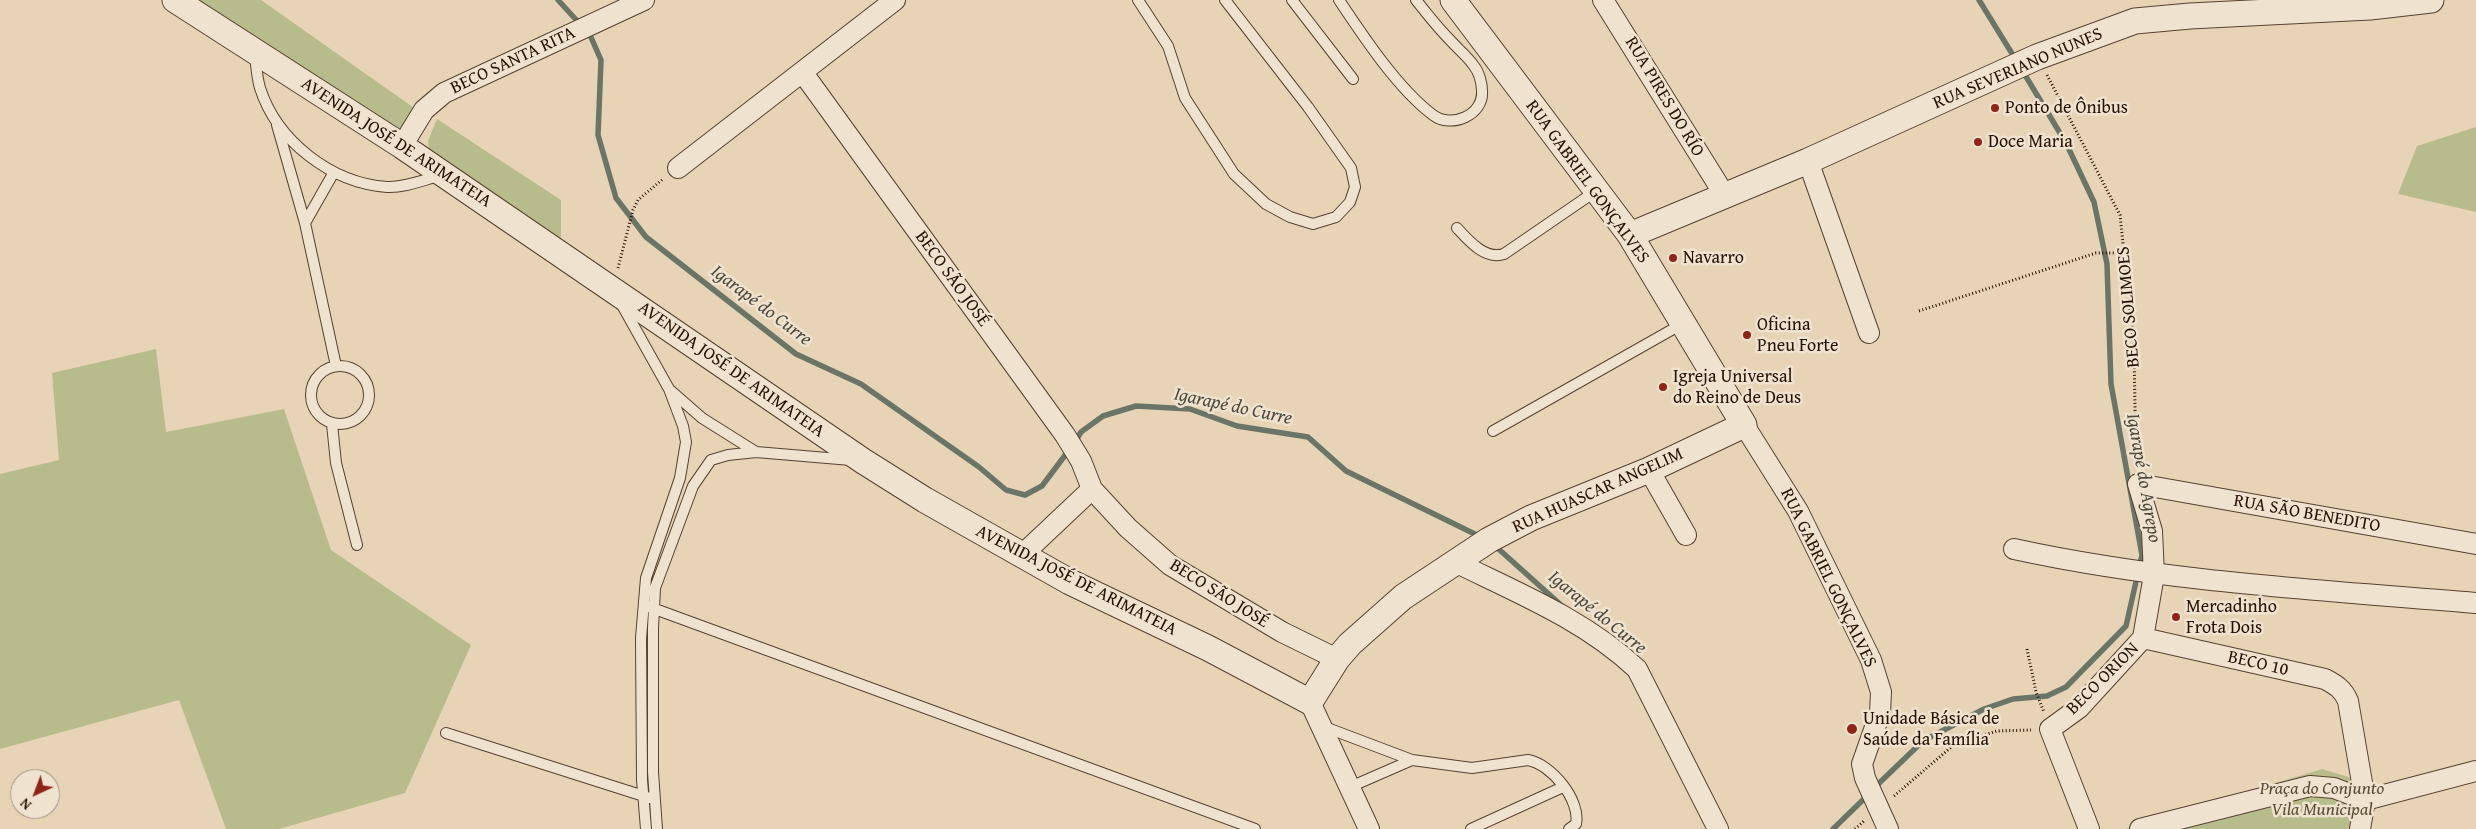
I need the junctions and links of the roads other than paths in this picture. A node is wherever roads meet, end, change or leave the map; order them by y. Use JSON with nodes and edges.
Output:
{"nodes":[{"id":1,"x":175,"y":0,"type":"edge"},
{"id":2,"x":644,"y":0,"type":"edge"},
{"id":3,"x":895,"y":0,"type":"edge"},
{"id":4,"x":1131,"y":0,"type":"edge"},
{"id":5,"x":1138,"y":0,"type":"edge"},
{"id":6,"x":1225,"y":0,"type":"edge"},
{"id":7,"x":1292,"y":0,"type":"edge"},
{"id":8,"x":1339,"y":0,"type":"edge"},
{"id":9,"x":1416,"y":0,"type":"edge"},
{"id":10,"x":1453,"y":0,"type":"edge"},
{"id":11,"x":1603,"y":0,"type":"edge"},
{"id":12,"x":2431,"y":0,"type":"edge"},
{"id":13,"x":254,"y":51,"type":"junction"},
{"id":14,"x":803,"y":73,"type":"junction"},
{"id":15,"x":1353,"y":79,"type":"dead end"},
{"id":16,"x":277,"y":123,"type":"junction"},
{"id":17,"x":402,"y":146,"type":"junction"},
{"id":18,"x":1808,"y":161,"type":"junction"},
{"id":19,"x":678,"y":168,"type":"road end"},
{"id":20,"x":334,"y":172,"type":"junction"},
{"id":21,"x":445,"y":174,"type":"junction"},
{"id":22,"x":1596,"y":191,"type":"junction"},
{"id":23,"x":1724,"y":194,"type":"junction"},
{"id":24,"x":305,"y":223,"type":"junction"},
{"id":25,"x":1457,"y":228,"type":"dead end"},
{"id":26,"x":1630,"y":235,"type":"junction"},
{"id":27,"x":613,"y":288,"type":"junction"},
{"id":28,"x":1682,"y":324,"type":"junction"},
{"id":29,"x":1869,"y":334,"type":"dead end"},
{"id":30,"x":336,"y":366,"type":"junction"},
{"id":31,"x":669,"y":389,"type":"junction"},
{"id":32,"x":332,"y":424,"type":"junction"},
{"id":33,"x":1744,"y":425,"type":"junction"},
{"id":34,"x":1493,"y":431,"type":"dead end"},
{"id":35,"x":756,"y":452,"type":"junction"},
{"id":36,"x":863,"y":461,"type":"junction"},
{"id":37,"x":1649,"y":470,"type":"junction"},
{"id":38,"x":1092,"y":490,"type":"junction"},
{"id":39,"x":1686,"y":535,"type":"dead end"},
{"id":40,"x":2476,"y":544,"type":"edge"},
{"id":41,"x":357,"y":546,"type":"dead end"},
{"id":42,"x":2014,"y":549,"type":"dead end"},
{"id":43,"x":1022,"y":555,"type":"junction"},
{"id":44,"x":1455,"y":562,"type":"junction"},
{"id":45,"x":2154,"y":575,"type":"junction"},
{"id":46,"x":2476,"y":603,"type":"edge"},
{"id":47,"x":649,"y":606,"type":"junction"},
{"id":48,"x":2143,"y":638,"type":"junction"},
{"id":49,"x":1337,"y":659,"type":"junction"},
{"id":50,"x":1310,"y":702,"type":"junction"},
{"id":51,"x":1321,"y":726,"type":"junction"},
{"id":52,"x":446,"y":733,"type":"dead end"},
{"id":53,"x":1412,"y":760,"type":"junction"},
{"id":54,"x":2476,"y":772,"type":"edge"},
{"id":55,"x":1350,"y":787,"type":"junction"},
{"id":56,"x":1563,"y":787,"type":"junction"},
{"id":57,"x":650,"y":798,"type":"junction"},
{"id":58,"x":2365,"y":800,"type":"junction"},
{"id":59,"x":646,"y":829,"type":"edge"},
{"id":60,"x":657,"y":829,"type":"edge"},
{"id":61,"x":1255,"y":829,"type":"edge"},
{"id":62,"x":1369,"y":829,"type":"edge"},
{"id":63,"x":1471,"y":829,"type":"edge"},
{"id":64,"x":1569,"y":829,"type":"edge"},
{"id":65,"x":1718,"y":829,"type":"edge"},
{"id":66,"x":1888,"y":829,"type":"edge"},
{"id":67,"x":2089,"y":829,"type":"edge"},
{"id":68,"x":2140,"y":829,"type":"edge"},
{"id":69,"x":2360,"y":829,"type":"edge"}],
"edges":[{"from":1,"to":13,"type":"street","name":"AVENIDA JOSÉ DE ARIMATEIA"},
{"from":2,"to":17,"type":"street","name":"BECO SANTA RITA"},
{"from":3,"to":14,"type":"street"},
{"from":4,"to":5,"type":"lane"},
{"from":5,"to":6,"type":"lane"},
{"from":7,"to":15,"type":"lane"},
{"from":8,"to":9,"type":"lane"},
{"from":10,"to":22,"type":"street","name":"RUA GABRIEL GONÇALVES"},
{"from":11,"to":23,"type":"street","name":"RUA PIRES DO RÍO"},
{"from":12,"to":18,"type":"street","name":"RUA SEVERIANO NUNES"},
{"from":13,"to":16,"type":"lane"},
{"from":13,"to":17,"type":"street","name":"AVENIDA JOSÉ DE ARIMATEIA"},
{"from":14,"to":19,"type":"street"},
{"from":14,"to":38,"type":"street","name":"BECO SÃO JOSÉ"},
{"from":16,"to":20,"type":"lane"},
{"from":16,"to":24,"type":"lane"},
{"from":17,"to":21,"type":"street","name":"AVENIDA JOSÉ DE ARIMATEIA"},
{"from":18,"to":23,"type":"street","name":"RUA SEVERIANO NUNES"},
{"from":18,"to":29,"type":"street"},
{"from":20,"to":21,"type":"lane"},
{"from":20,"to":24,"type":"lane"},
{"from":21,"to":27,"type":"street","name":"AVENIDA JOSÉ DE ARIMATEIA"},
{"from":22,"to":25,"type":"lane"},
{"from":22,"to":26,"type":"street","name":"RUA GABRIEL GONÇALVES"},
{"from":23,"to":26,"type":"street","name":"RUA SEVERIANO NUNES"},
{"from":24,"to":30,"type":"lane"},
{"from":26,"to":28,"type":"street","name":"RUA GABRIEL GONÇALVES"},
{"from":27,"to":31,"type":"lane"},
{"from":27,"to":36,"type":"street","name":"AVENIDA JOSÉ DE ARIMATEIA"},
{"from":28,"to":33,"type":"street","name":"RUA GABRIEL GONÇALVES"},
{"from":28,"to":34,"type":"lane"},
{"from":30,"to":32,"type":"lane"},
{"from":30,"to":32,"type":"lane"},
{"from":31,"to":35,"type":"lane"},
{"from":31,"to":47,"type":"lane"},
{"from":32,"to":41,"type":"lane"},
{"from":33,"to":37,"type":"street","name":"RUA HUASCAR ANGELIM"},
{"from":33,"to":66,"type":"street","name":"RUA GABRIEL GONÇALVES"},
{"from":35,"to":36,"type":"lane"},
{"from":35,"to":47,"type":"lane"},
{"from":36,"to":43,"type":"street","name":"AVENIDA JOSÉ DE ARIMATEIA"},
{"from":37,"to":39,"type":"street"},
{"from":37,"to":44,"type":"street","name":"RUA HUASCAR ANGELIM"},
{"from":38,"to":43,"type":"street"},
{"from":38,"to":49,"type":"street","name":"BECO SÃO JOSÉ"},
{"from":40,"to":45,"type":"street","name":"RUA SÃO BENEDITO"},
{"from":42,"to":45,"type":"street"},
{"from":43,"to":50,"type":"street","name":"AVENIDA JOSÉ DE ARIMATEIA"},
{"from":44,"to":49,"type":"street","name":"RUA HUASCAR ANGELIM"},
{"from":44,"to":65,"type":"street"},
{"from":45,"to":46,"type":"street"},
{"from":45,"to":48,"type":"street","name":"BECO ORION"},
{"from":47,"to":57,"type":"lane"},
{"from":47,"to":61,"type":"lane"},
{"from":48,"to":58,"type":"street","name":"BECO 10"},
{"from":48,"to":67,"type":"street","name":"BECO ORION"},
{"from":49,"to":50,"type":"street","name":"RUA HUASCAR ANGELIM"},
{"from":50,"to":51,"type":"street"},
{"from":51,"to":53,"type":"lane"},
{"from":51,"to":55,"type":"street"},
{"from":52,"to":57,"type":"lane"},
{"from":53,"to":55,"type":"lane"},
{"from":53,"to":56,"type":"lane"},
{"from":54,"to":58,"type":"street"},
{"from":55,"to":62,"type":"street"},
{"from":56,"to":63,"type":"lane"},
{"from":56,"to":64,"type":"lane"},
{"from":57,"to":59,"type":"lane"},
{"from":57,"to":60,"type":"lane"},
{"from":58,"to":68,"type":"street"},
{"from":58,"to":69,"type":"street"}]}
